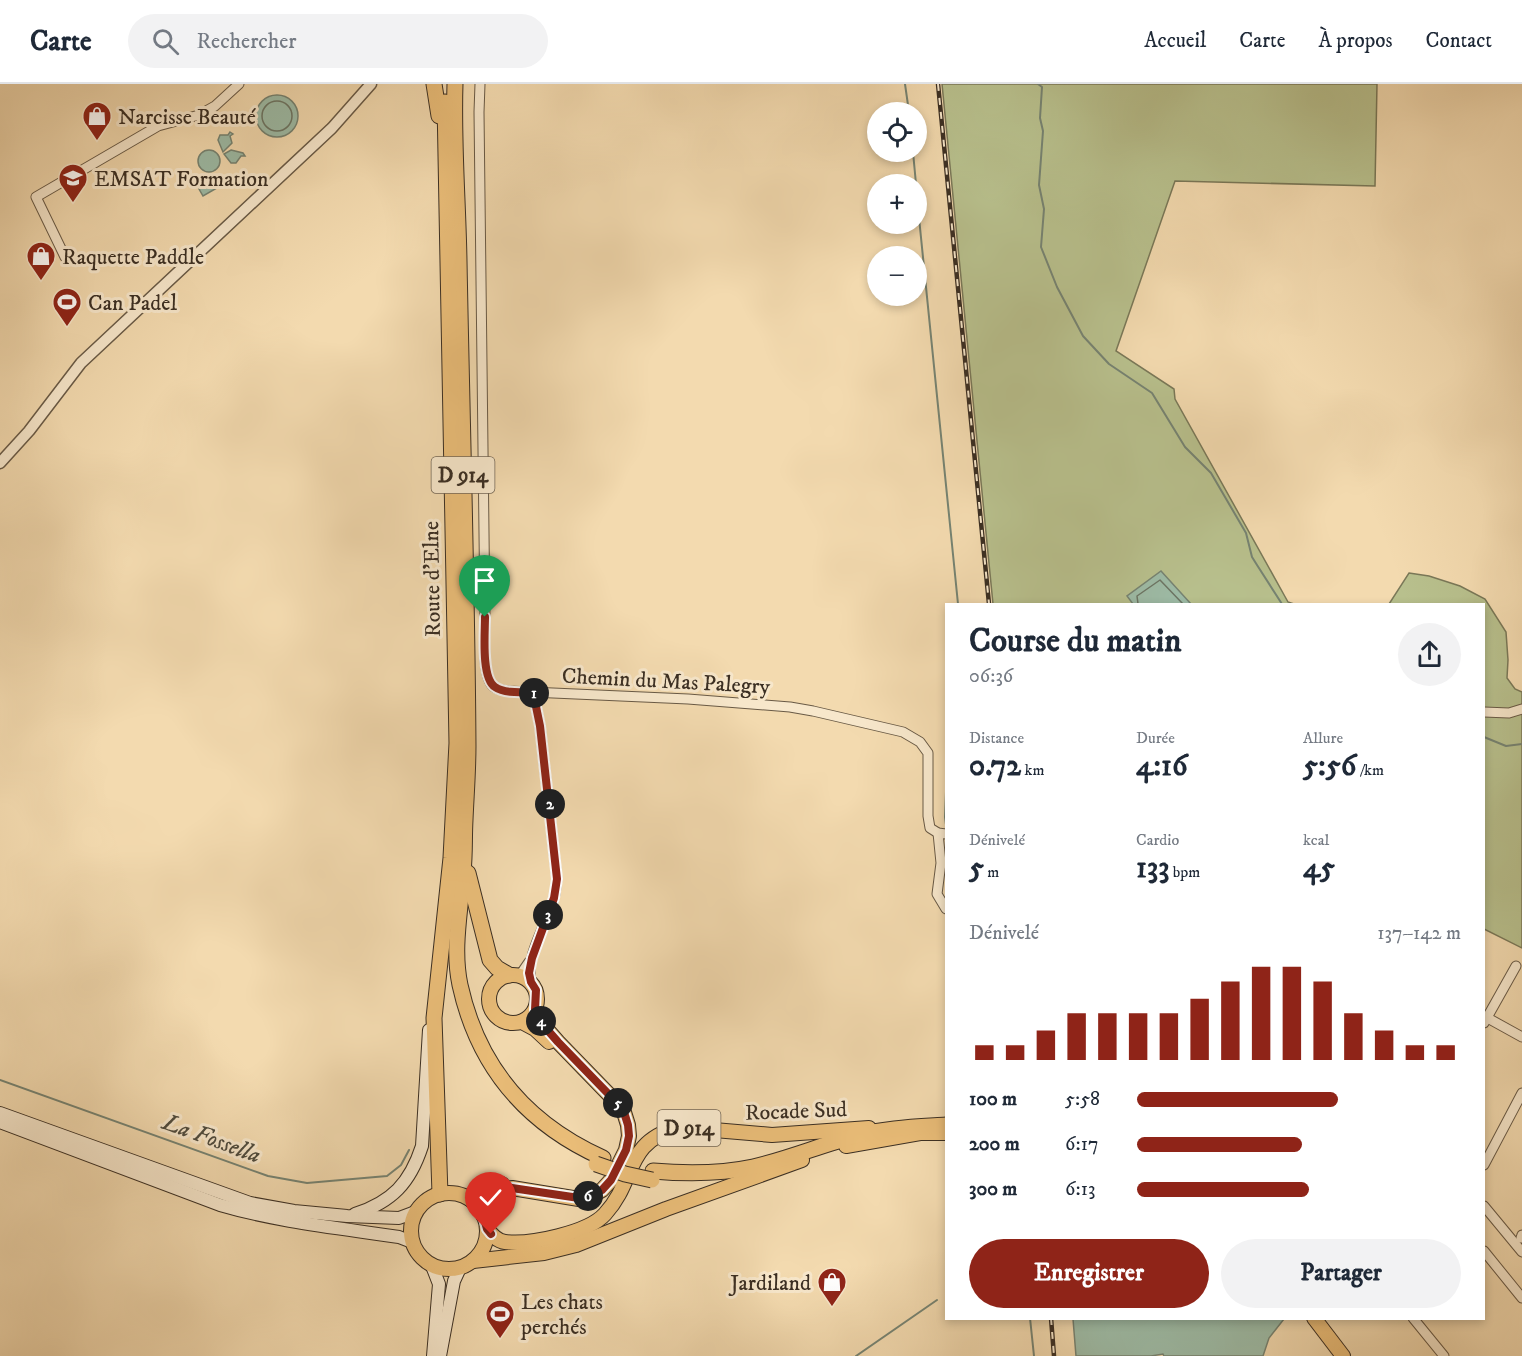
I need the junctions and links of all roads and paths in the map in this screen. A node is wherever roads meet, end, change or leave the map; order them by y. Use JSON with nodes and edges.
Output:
{"nodes":[{"id":1,"x":239,"y":84,"type":"edge"},
{"id":2,"x":364,"y":84,"type":"edge"},
{"id":3,"x":371,"y":84,"type":"edge"},
{"id":4,"x":434,"y":84,"type":"edge"},
{"id":5,"x":445,"y":84,"type":"edge"},
{"id":6,"x":454,"y":84,"type":"edge"},
{"id":7,"x":463,"y":84,"type":"edge"},
{"id":8,"x":480,"y":84,"type":"edge"},
{"id":9,"x":355,"y":104,"type":"junction"},
{"id":10,"x":458,"y":198,"type":"junction"},
{"id":11,"x":65,"y":257,"type":"dead end"},
{"id":12,"x":450,"y":386,"type":"junction"},
{"id":13,"x":0,"y":463,"type":"edge"},
{"id":14,"x":533,"y":692,"type":"junction"},
{"id":15,"x":1522,"y":709,"type":"edge"},
{"id":16,"x":1485,"y":712,"type":"edge"},
{"id":17,"x":468,"y":751,"type":"junction"},
{"id":18,"x":942,"y":834,"type":"edge"},
{"id":19,"x":447,"y":893,"type":"junction"},
{"id":20,"x":945,"y":907,"type":"edge"},
{"id":21,"x":1516,"y":966,"type":"dead end"},
{"id":22,"x":520,"y":978,"type":"junction"},
{"id":23,"x":535,"y":1010,"type":"junction"},
{"id":24,"x":434,"y":1018,"type":"junction"},
{"id":25,"x":1485,"y":1019,"type":"edge"},
{"id":26,"x":522,"y":1022,"type":"junction"},
{"id":27,"x":1522,"y":1036,"type":"edge"},
{"id":28,"x":1522,"y":1094,"type":"edge"},
{"id":29,"x":0,"y":1113,"type":"edge"},
{"id":30,"x":0,"y":1122,"type":"edge"},
{"id":31,"x":945,"y":1125,"type":"edge"},
{"id":32,"x":945,"y":1125,"type":"edge"},
{"id":33,"x":945,"y":1133,"type":"edge"},
{"id":34,"x":600,"y":1161,"type":"junction"},
{"id":35,"x":1485,"y":1163,"type":"edge"},
{"id":36,"x":787,"y":1165,"type":"junction"},
{"id":37,"x":652,"y":1176,"type":"junction"},
{"id":38,"x":440,"y":1194,"type":"junction"},
{"id":39,"x":471,"y":1200,"type":"junction"},
{"id":40,"x":1485,"y":1207,"type":"edge"},
{"id":41,"x":415,"y":1212,"type":"junction"},
{"id":42,"x":483,"y":1215,"type":"junction"},
{"id":43,"x":347,"y":1216,"type":"junction"},
{"id":44,"x":487,"y":1229,"type":"junction"},
{"id":45,"x":412,"y":1242,"type":"junction"},
{"id":46,"x":1485,"y":1252,"type":"edge"},
{"id":47,"x":1522,"y":1252,"type":"edge"},
{"id":48,"x":473,"y":1261,"type":"junction"},
{"id":49,"x":432,"y":1266,"type":"junction"},
{"id":50,"x":460,"y":1268,"type":"junction"},
{"id":51,"x":1522,"y":1298,"type":"edge"},
{"id":52,"x":1316,"y":1320,"type":"edge"},
{"id":53,"x":1323,"y":1320,"type":"edge"},
{"id":54,"x":1415,"y":1320,"type":"edge"},
{"id":55,"x":433,"y":1356,"type":"edge"},
{"id":56,"x":441,"y":1356,"type":"edge"},
{"id":57,"x":1343,"y":1356,"type":"edge"},
{"id":58,"x":1350,"y":1356,"type":"edge"},
{"id":59,"x":1444,"y":1356,"type":"edge"}],
"edges":[{"from":1,"to":11,"type":"street"},
{"from":2,"to":9,"type":"street"},
{"from":3,"to":9,"type":"street"},
{"from":4,"to":12,"type":"highway"},
{"from":5,"to":12,"type":"highway","name":"Route d'Elne","number":"D 914"},
{"from":6,"to":10,"type":"highway","name":"Route d'Elne","number":"D 914"},
{"from":7,"to":10,"type":"highway"},
{"from":8,"to":14,"type":"street"},
{"from":9,"to":13,"type":"street"},
{"from":10,"to":17,"type":"highway","name":"Route d'Elne","number":"D 914"},
{"from":12,"to":19,"type":"highway","name":"Route d'Elne","number":"D 914"},
{"from":14,"to":18,"type":"street","name":"Chemin du Mas Palegry"},
{"from":14,"to":22,"type":"street","name":"Chemin du Mas Palegry"},
{"from":15,"to":16,"type":"street"},
{"from":17,"to":22,"type":"highway"},
{"from":17,"to":34,"type":"highway","number":"D 914"},
{"from":18,"to":20,"type":"street","name":"Chemin du Mas Palegry"},
{"from":19,"to":24,"type":"highway"},
{"from":19,"to":34,"type":"highway","number":"D 914"},
{"from":21,"to":25,"type":"street"},
{"from":22,"to":23,"type":"main road"},
{"from":22,"to":26,"type":"main road"},
{"from":23,"to":26,"type":"main road"},
{"from":23,"to":42,"type":"main road","number":"D 914"},
{"from":24,"to":38,"type":"highway"},
{"from":24,"to":43,"type":"main road"},
{"from":25,"to":27,"type":"street"},
{"from":26,"to":39,"type":"main road"},
{"from":28,"to":35,"type":"street"},
{"from":29,"to":43,"type":"main road"},
{"from":30,"to":45,"type":"main road"},
{"from":31,"to":37,"type":"highway","number":"D 914"},
{"from":32,"to":44,"type":"main road","name":"Rocade Sud","number":"D 914"},
{"from":33,"to":36,"type":"main road","name":"Rocade Sud","number":"D 914"},
{"from":34,"to":37,"type":"highway","number":"D 914"},
{"from":36,"to":37,"type":"highway","number":"D 914"},
{"from":36,"to":48,"type":"main road","name":"Rocade Sud","number":"D 914"},
{"from":38,"to":39,"type":"main road"},
{"from":38,"to":41,"type":"main road"},
{"from":39,"to":42,"type":"main road"},
{"from":40,"to":47,"type":"street"},
{"from":41,"to":43,"type":"main road"},
{"from":41,"to":45,"type":"main road"},
{"from":42,"to":44,"type":"main road"},
{"from":44,"to":48,"type":"main road"},
{"from":45,"to":49,"type":"main road"},
{"from":46,"to":51,"type":"street"},
{"from":48,"to":50,"type":"main road"},
{"from":49,"to":50,"type":"main road"},
{"from":49,"to":55,"type":"main road"},
{"from":50,"to":56,"type":"main road"},
{"from":52,"to":57,"type":"main road"},
{"from":53,"to":58,"type":"main road"},
{"from":54,"to":59,"type":"street"}]}
